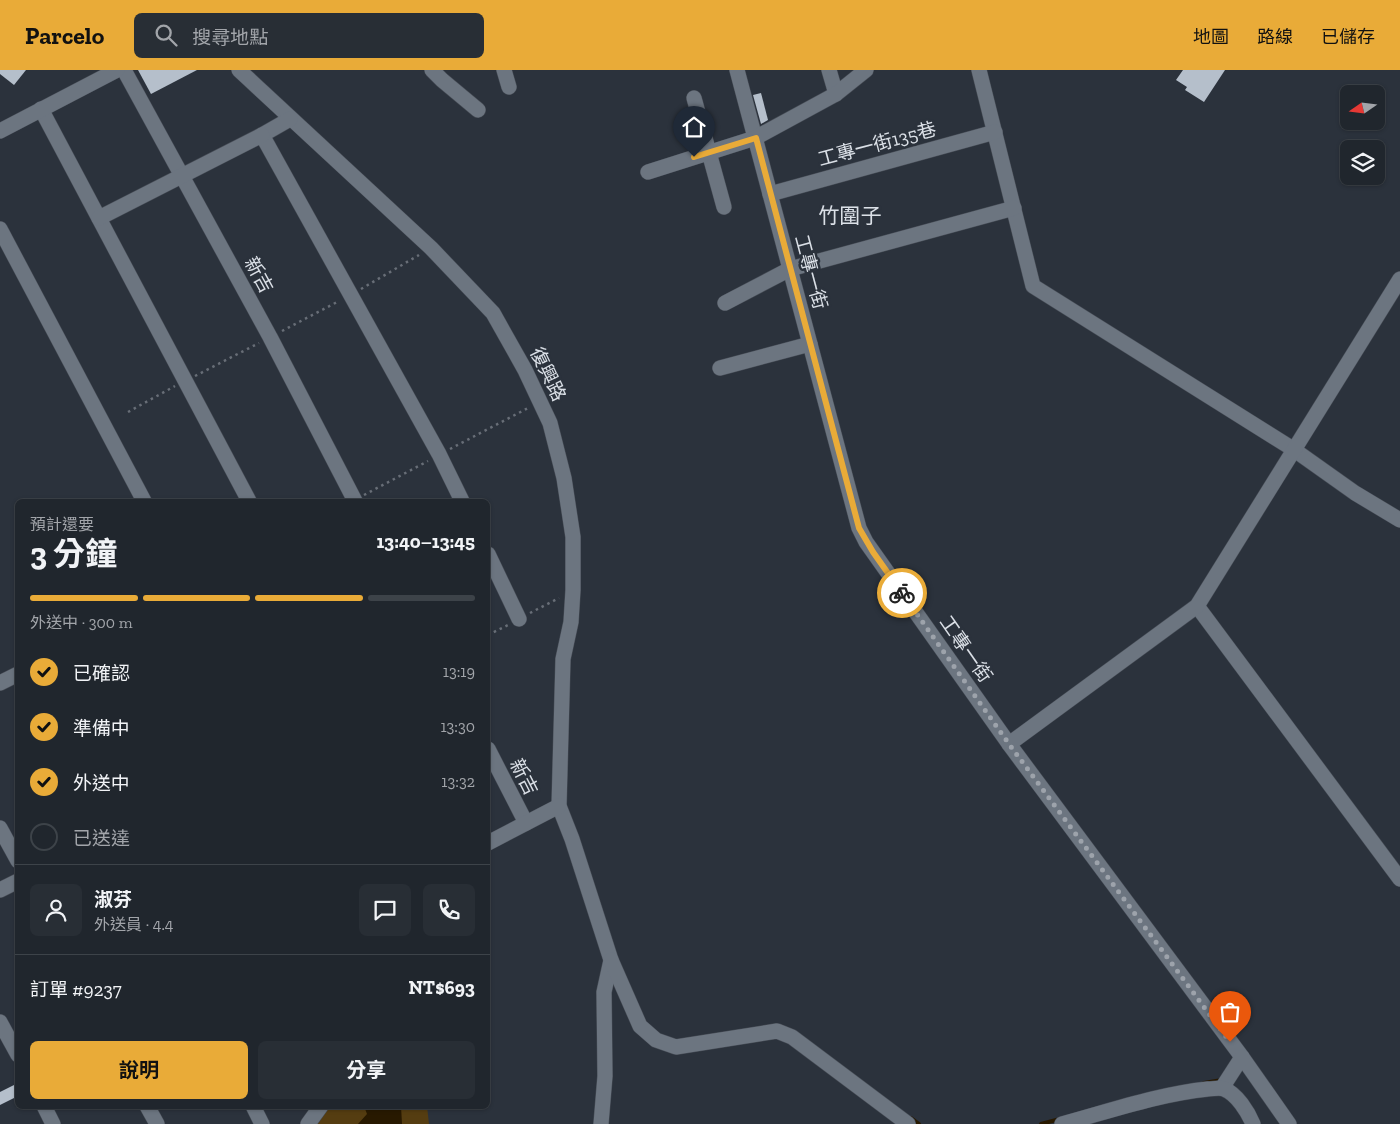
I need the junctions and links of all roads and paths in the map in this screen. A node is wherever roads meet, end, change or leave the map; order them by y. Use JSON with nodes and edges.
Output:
{"nodes":[{"id":1,"x":117,"y":70,"type":"edge"},
{"id":2,"x":124,"y":70,"type":"edge"},
{"id":3,"x":238,"y":70,"type":"edge"},
{"id":4,"x":432,"y":70,"type":"edge"},
{"id":5,"x":504,"y":70,"type":"edge"},
{"id":6,"x":738,"y":70,"type":"edge"},
{"id":7,"x":829,"y":70,"type":"edge"},
{"id":8,"x":866,"y":70,"type":"edge"},
{"id":9,"x":979,"y":70,"type":"edge"},
{"id":10,"x":509,"y":87,"type":"dead end"},
{"id":11,"x":836,"y":94,"type":"junction"},
{"id":12,"x":694,"y":98,"type":"dead end"},
{"id":13,"x":41,"y":109,"type":"junction"},
{"id":14,"x":478,"y":110,"type":"dead end"},
{"id":15,"x":290,"y":119,"type":"junction"},
{"id":16,"x":0,"y":131,"type":"edge"},
{"id":17,"x":995,"y":132,"type":"junction"},
{"id":18,"x":262,"y":135,"type":"junction"},
{"id":19,"x":756,"y":138,"type":"junction"},
{"id":20,"x":709,"y":152,"type":"junction"},
{"id":21,"x":648,"y":172,"type":"dead end"},
{"id":22,"x":182,"y":176,"type":"junction"},
{"id":23,"x":770,"y":194,"type":"junction"},
{"id":24,"x":724,"y":207,"type":"dead end"},
{"id":25,"x":1014,"y":208,"type":"junction"},
{"id":26,"x":99,"y":218,"type":"junction"},
{"id":27,"x":0,"y":229,"type":"edge"},
{"id":28,"x":790,"y":269,"type":"junction"},
{"id":29,"x":1400,"y":279,"type":"edge"},
{"id":30,"x":725,"y":303,"type":"dead end"},
{"id":31,"x":810,"y":344,"type":"junction"},
{"id":32,"x":720,"y":368,"type":"dead end"},
{"id":33,"x":1293,"y":449,"type":"junction"},
{"id":34,"x":143,"y":499,"type":"edge"},
{"id":35,"x":247,"y":499,"type":"edge"},
{"id":36,"x":354,"y":499,"type":"edge"},
{"id":37,"x":461,"y":499,"type":"edge"},
{"id":38,"x":1400,"y":520,"type":"edge"},
{"id":39,"x":490,"y":558,"type":"edge"},
{"id":40,"x":1197,"y":606,"type":"junction"},
{"id":41,"x":519,"y":619,"type":"dead end"},
{"id":42,"x":15,"y":676,"type":"edge"},
{"id":43,"x":0,"y":683,"type":"edge"},
{"id":44,"x":1009,"y":744,"type":"junction"},
{"id":45,"x":490,"y":753,"type":"edge"},
{"id":46,"x":559,"y":806,"type":"junction"},
{"id":47,"x":526,"y":823,"type":"junction"},
{"id":48,"x":0,"y":828,"type":"edge"},
{"id":49,"x":490,"y":842,"type":"edge"},
{"id":50,"x":15,"y":856,"type":"edge"},
{"id":51,"x":1400,"y":879,"type":"edge"},
{"id":52,"x":15,"y":882,"type":"edge"},
{"id":53,"x":0,"y":890,"type":"edge"},
{"id":54,"x":611,"y":960,"type":"junction"},
{"id":55,"x":0,"y":1022,"type":"edge"},
{"id":56,"x":15,"y":1050,"type":"edge"},
{"id":57,"x":1242,"y":1057,"type":"junction"},
{"id":58,"x":1222,"y":1088,"type":"junction"},
{"id":59,"x":46,"y":1109,"type":"edge"},
{"id":60,"x":149,"y":1109,"type":"edge"},
{"id":61,"x":254,"y":1109,"type":"edge"},
{"id":62,"x":319,"y":1109,"type":"edge"},
{"id":63,"x":53,"y":1124,"type":"edge"},
{"id":64,"x":157,"y":1124,"type":"edge"},
{"id":65,"x":262,"y":1124,"type":"edge"},
{"id":66,"x":308,"y":1124,"type":"edge"},
{"id":67,"x":601,"y":1124,"type":"edge"},
{"id":68,"x":908,"y":1124,"type":"edge"},
{"id":69,"x":1062,"y":1124,"type":"edge"},
{"id":70,"x":1253,"y":1124,"type":"edge"},
{"id":71,"x":1289,"y":1124,"type":"edge"}],
"edges":[{"from":1,"to":13,"type":"street"},
{"from":2,"to":22,"type":"street","name":"新吉"},
{"from":3,"to":15,"type":"street","name":"復興路"},
{"from":4,"to":14,"type":"street"},
{"from":5,"to":10,"type":"street"},
{"from":6,"to":19,"type":"street","name":"工專一街"},
{"from":7,"to":11,"type":"street"},
{"from":8,"to":11,"type":"street"},
{"from":9,"to":17,"type":"street"},
{"from":11,"to":19,"type":"street"},
{"from":12,"to":20,"type":"street"},
{"from":13,"to":16,"type":"street"},
{"from":13,"to":26,"type":"street"},
{"from":15,"to":18,"type":"street"},
{"from":15,"to":46,"type":"street","name":"復興路"},
{"from":17,"to":23,"type":"street","name":"工專一街135巷"},
{"from":17,"to":25,"type":"street"},
{"from":18,"to":22,"type":"street"},
{"from":18,"to":37,"type":"street"},
{"from":19,"to":20,"type":"street"},
{"from":19,"to":23,"type":"street","name":"工專一街"},
{"from":20,"to":21,"type":"street"},
{"from":20,"to":24,"type":"street"},
{"from":22,"to":26,"type":"street"},
{"from":22,"to":36,"type":"street","name":"新吉"},
{"from":23,"to":28,"type":"street","name":"工專一街"},
{"from":25,"to":28,"type":"street"},
{"from":25,"to":33,"type":"street"},
{"from":26,"to":35,"type":"street"},
{"from":27,"to":34,"type":"street"},
{"from":28,"to":30,"type":"street"},
{"from":28,"to":31,"type":"street","name":"工專一街"},
{"from":29,"to":33,"type":"street"},
{"from":31,"to":32,"type":"street"},
{"from":31,"to":44,"type":"street","name":"工專一街"},
{"from":33,"to":38,"type":"street"},
{"from":33,"to":40,"type":"street"},
{"from":39,"to":41,"type":"street"},
{"from":40,"to":44,"type":"street"},
{"from":40,"to":51,"type":"street"},
{"from":42,"to":43,"type":"street"},
{"from":44,"to":57,"type":"street","name":"工專一街"},
{"from":45,"to":47,"type":"street","name":"新吉"},
{"from":46,"to":47,"type":"street","name":"新吉"},
{"from":46,"to":54,"type":"street"},
{"from":47,"to":49,"type":"street","name":"新吉"},
{"from":48,"to":50,"type":"street"},
{"from":52,"to":53,"type":"street"},
{"from":54,"to":67,"type":"street"},
{"from":54,"to":68,"type":"street"},
{"from":55,"to":56,"type":"street"},
{"from":57,"to":58,"type":"street"},
{"from":57,"to":71,"type":"street","name":"工專一街"},
{"from":58,"to":69,"type":"street"},
{"from":58,"to":70,"type":"street"},
{"from":59,"to":63,"type":"street"},
{"from":60,"to":64,"type":"street"},
{"from":61,"to":65,"type":"street"},
{"from":62,"to":66,"type":"street"}]}
